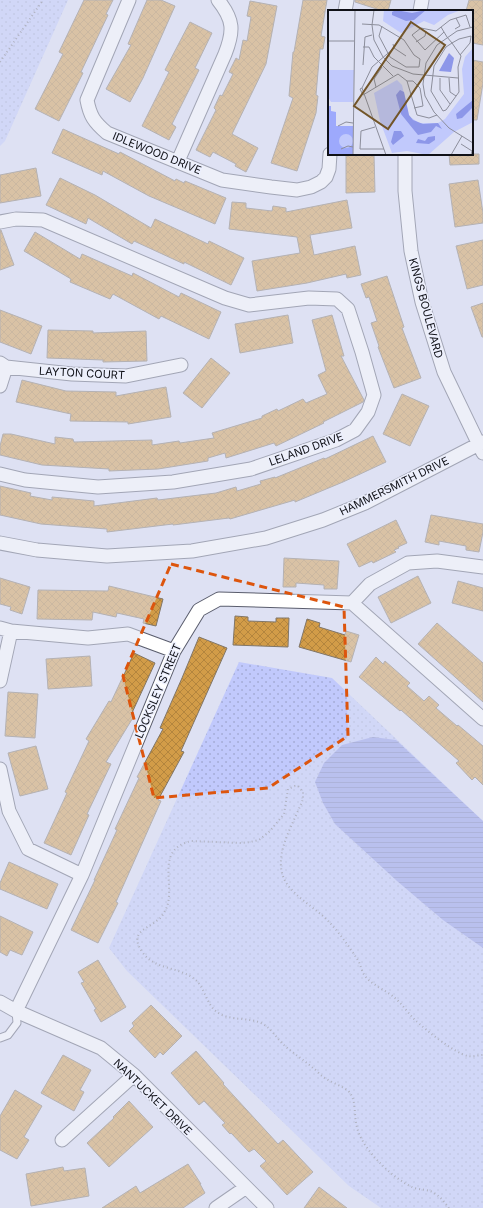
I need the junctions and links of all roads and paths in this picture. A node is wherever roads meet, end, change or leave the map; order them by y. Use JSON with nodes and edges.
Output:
{"nodes":[{"id":1,"x":43,"y":0,"type":"edge"},
{"id":2,"x":129,"y":0,"type":"edge"},
{"id":3,"x":218,"y":0,"type":"edge"},
{"id":4,"x":347,"y":0,"type":"edge"},
{"id":5,"x":422,"y":0,"type":"edge"},
{"id":6,"x":345,"y":10,"type":"edge"},
{"id":7,"x":420,"y":10,"type":"edge"},
{"id":8,"x":0,"y":62,"type":"edge"},
{"id":9,"x":330,"y":155,"type":"edge"},
{"id":10,"x":405,"y":155,"type":"edge"},
{"id":11,"x":178,"y":161,"type":"junction"},
{"id":12,"x":0,"y":222,"type":"edge"},
{"id":13,"x":3,"y":365,"type":"edge"},
{"id":14,"x":181,"y":365,"type":"dead end"},
{"id":15,"x":0,"y":386,"type":"edge"},
{"id":16,"x":482,"y":447,"type":"edge"},
{"id":17,"x":0,"y":474,"type":"edge"},
{"id":18,"x":0,"y":543,"type":"edge"},
{"id":19,"x":483,"y":567,"type":"edge"},
{"id":20,"x":352,"y":603,"type":"junction"},
{"id":21,"x":6,"y":629,"type":"edge"},
{"id":22,"x":174,"y":651,"type":"junction"},
{"id":23,"x":0,"y":681,"type":"edge"},
{"id":24,"x":483,"y":719,"type":"edge"},
{"id":25,"x":0,"y":769,"type":"edge"},
{"id":26,"x":82,"y":875,"type":"junction"},
{"id":27,"x":0,"y":1002,"type":"edge"},
{"id":28,"x":16,"y":1011,"type":"junction"},
{"id":29,"x":0,"y":1038,"type":"edge"},
{"id":30,"x":483,"y":1055,"type":"edge"},
{"id":31,"x":134,"y":1075,"type":"junction"},
{"id":32,"x":62,"y":1140,"type":"dead end"},
{"id":33,"x":246,"y":1188,"type":"junction"},
{"id":34,"x":216,"y":1208,"type":"edge"},
{"id":35,"x":267,"y":1208,"type":"edge"},
{"id":36,"x":449,"y":1208,"type":"edge"}],
"edges":[{"from":1,"to":8,"type":"path"},
{"from":2,"to":11,"type":"street","name":"IDLEWOOD DRIVE"},
{"from":3,"to":11,"type":"street"},
{"from":4,"to":6,"type":"street"},
{"from":5,"to":7,"type":"street"},
{"from":9,"to":11,"type":"street","name":"IDLEWOOD DRIVE"},
{"from":10,"to":16,"type":"street","name":"KINGS BOULEVARD"},
{"from":12,"to":17,"type":"street","name":"LELAND DRIVE"},
{"from":13,"to":14,"type":"street","name":"LAYTON COURT"},
{"from":13,"to":15,"type":"street","name":"LAYTON COURT"},
{"from":16,"to":18,"type":"street","name":"HAMMERSMITH DRIVE"},
{"from":19,"to":20,"type":"street"},
{"from":20,"to":22,"type":"street","name":"LOCKSLEY STREET"},
{"from":20,"to":24,"type":"street"},
{"from":21,"to":22,"type":"street"},
{"from":21,"to":23,"type":"street"},
{"from":22,"to":26,"type":"street","name":"LOCKSLEY STREET"},
{"from":25,"to":26,"type":"street"},
{"from":26,"to":28,"type":"street","name":"LOCKSLEY STREET"},
{"from":27,"to":28,"type":"street","name":"NANTUCKET DRIVE"},
{"from":28,"to":29,"type":"lane"},
{"from":28,"to":31,"type":"street","name":"NANTUCKET DRIVE"},
{"from":30,"to":36,"type":"path"},
{"from":31,"to":32,"type":"street"},
{"from":31,"to":33,"type":"street","name":"NANTUCKET DRIVE"},
{"from":33,"to":34,"type":"street"},
{"from":33,"to":35,"type":"street","name":"NANTUCKET DRIVE"}]}
